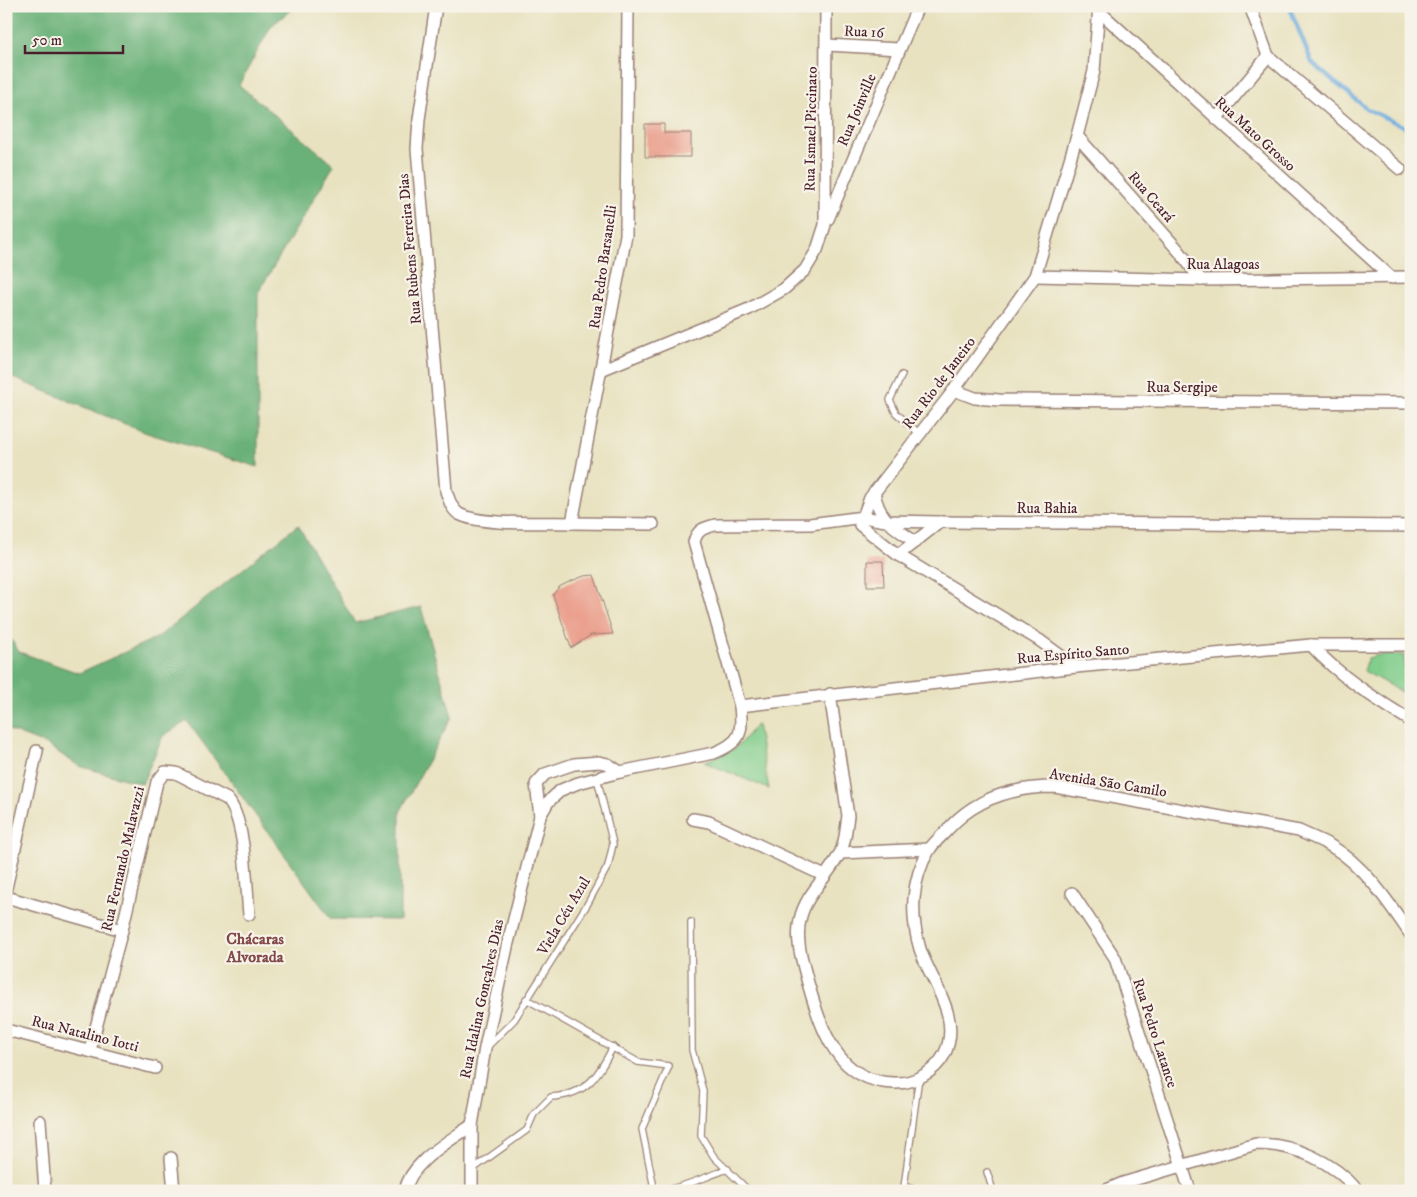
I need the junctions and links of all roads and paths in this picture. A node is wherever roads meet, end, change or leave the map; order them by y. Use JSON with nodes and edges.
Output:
{"nodes":[{"id":1,"x":436,"y":6,"type":"edge"},
{"id":2,"x":628,"y":6,"type":"edge"},
{"id":3,"x":826,"y":6,"type":"edge"},
{"id":4,"x":918,"y":6,"type":"edge"},
{"id":5,"x":1250,"y":6,"type":"edge"},
{"id":6,"x":1099,"y":9,"type":"edge"},
{"id":7,"x":827,"y":46,"type":"junction"},
{"id":8,"x":899,"y":49,"type":"junction"},
{"id":9,"x":1268,"y":56,"type":"junction"},
{"id":10,"x":1216,"y":119,"type":"junction"},
{"id":11,"x":1077,"y":136,"type":"junction"},
{"id":12,"x":1400,"y":169,"type":"dead end"},
{"id":13,"x":825,"y":225,"type":"junction"},
{"id":14,"x":1034,"y":276,"type":"junction"},
{"id":15,"x":1392,"y":278,"type":"junction"},
{"id":16,"x":1411,"y":278,"type":"edge"},
{"id":17,"x":1201,"y":280,"type":"junction"},
{"id":18,"x":602,"y":370,"type":"junction"},
{"id":19,"x":902,"y":375,"type":"dead end"},
{"id":20,"x":954,"y":390,"type":"junction"},
{"id":21,"x":1411,"y":403,"type":"edge"},
{"id":22,"x":920,"y":434,"type":"junction"},
{"id":23,"x":874,"y":492,"type":"junction"},
{"id":24,"x":863,"y":517,"type":"junction"},
{"id":25,"x":886,"y":521,"type":"junction"},
{"id":26,"x":572,"y":522,"type":"junction"},
{"id":27,"x":940,"y":522,"type":"junction"},
{"id":28,"x":653,"y":524,"type":"dead end"},
{"id":29,"x":1411,"y":526,"type":"edge"},
{"id":30,"x":915,"y":542,"type":"junction"},
{"id":31,"x":898,"y":555,"type":"junction"},
{"id":32,"x":1312,"y":645,"type":"junction"},
{"id":33,"x":1411,"y":645,"type":"edge"},
{"id":34,"x":1076,"y":667,"type":"junction"},
{"id":35,"x":830,"y":694,"type":"junction"},
{"id":36,"x":740,"y":706,"type":"junction"},
{"id":37,"x":1411,"y":721,"type":"edge"},
{"id":38,"x":37,"y":751,"type":"dead end"},
{"id":39,"x":620,"y":772,"type":"junction"},
{"id":40,"x":598,"y":778,"type":"junction"},
{"id":41,"x":540,"y":816,"type":"junction"},
{"id":42,"x":693,"y":819,"type":"dead end"},
{"id":43,"x":930,"y":849,"type":"junction"},
{"id":44,"x":841,"y":853,"type":"junction"},
{"id":45,"x":825,"y":876,"type":"junction"},
{"id":46,"x":6,"y":888,"type":"edge"},
{"id":47,"x":1072,"y":893,"type":"dead end"},
{"id":48,"x":6,"y":897,"type":"edge"},
{"id":49,"x":249,"y":914,"type":"dead end"},
{"id":50,"x":690,"y":922,"type":"dead end"},
{"id":51,"x":122,"y":930,"type":"junction"},
{"id":52,"x":1411,"y":935,"type":"edge"},
{"id":53,"x":526,"y":999,"type":"junction"},
{"id":54,"x":6,"y":1030,"type":"edge"},
{"id":55,"x":613,"y":1047,"type":"junction"},
{"id":56,"x":485,"y":1048,"type":"junction"},
{"id":57,"x":90,"y":1050,"type":"junction"},
{"id":58,"x":156,"y":1068,"type":"dead end"},
{"id":59,"x":919,"y":1077,"type":"junction"},
{"id":60,"x":40,"y":1121,"type":"dead end"},
{"id":61,"x":472,"y":1125,"type":"junction"},
{"id":62,"x":171,"y":1158,"type":"dead end"},
{"id":63,"x":1183,"y":1167,"type":"junction"},
{"id":64,"x":473,"y":1169,"type":"junction"},
{"id":65,"x":728,"y":1169,"type":"junction"},
{"id":66,"x":987,"y":1172,"type":"dead end"},
{"id":67,"x":45,"y":1191,"type":"edge"},
{"id":68,"x":174,"y":1191,"type":"edge"},
{"id":69,"x":405,"y":1191,"type":"edge"},
{"id":70,"x":472,"y":1191,"type":"edge"},
{"id":71,"x":652,"y":1191,"type":"edge"},
{"id":72,"x":661,"y":1191,"type":"edge"},
{"id":73,"x":749,"y":1191,"type":"edge"},
{"id":74,"x":924,"y":1191,"type":"edge"},
{"id":75,"x":993,"y":1191,"type":"edge"},
{"id":76,"x":1104,"y":1191,"type":"edge"},
{"id":77,"x":1190,"y":1191,"type":"edge"},
{"id":78,"x":1358,"y":1191,"type":"edge"}],
"edges":[{"from":1,"to":26,"type":"street","name":"Rua Rubens Ferreira Dias"},
{"from":2,"to":18,"type":"street","name":"Rua Pedro Barsanelli"},
{"from":3,"to":7,"type":"street","name":"Rua Ismael Piccinato"},
{"from":4,"to":8,"type":"street","name":"Rua Joinville"},
{"from":5,"to":9,"type":"street"},
{"from":6,"to":10,"type":"street","name":"Rua Mato Grosso"},
{"from":6,"to":11,"type":"street","name":"Rua Rio de Janeiro"},
{"from":7,"to":8,"type":"street","name":"Rua 16"},
{"from":7,"to":13,"type":"street","name":"Rua Ismael Piccinato"},
{"from":8,"to":13,"type":"street","name":"Rua Joinville"},
{"from":9,"to":10,"type":"street"},
{"from":9,"to":12,"type":"street"},
{"from":10,"to":15,"type":"street","name":"Rua Mato Grosso"},
{"from":11,"to":14,"type":"street","name":"Rua Rio de Janeiro"},
{"from":11,"to":17,"type":"street","name":"Rua Ceará"},
{"from":13,"to":18,"type":"street","name":"Rua Ismael Piccinato"},
{"from":14,"to":17,"type":"street","name":"Rua Alagoas"},
{"from":14,"to":20,"type":"street","name":"Rua Rio de Janeiro"},
{"from":15,"to":16,"type":"street","name":"Rua Alagoas"},
{"from":15,"to":17,"type":"street","name":"Rua Alagoas"},
{"from":18,"to":26,"type":"street","name":"Rua Pedro Barsanelli"},
{"from":19,"to":22,"type":"lane"},
{"from":20,"to":21,"type":"street","name":"Rua Sergipe"},
{"from":20,"to":22,"type":"street","name":"Rua Rio de Janeiro"},
{"from":22,"to":23,"type":"street","name":"Rua Rio de Janeiro"},
{"from":23,"to":24,"type":"street","name":"Rua Rio de Janeiro"},
{"from":23,"to":25,"type":"street"},
{"from":24,"to":25,"type":"street","name":"Rua Bahia"},
{"from":24,"to":31,"type":"street"},
{"from":24,"to":36,"type":"street","name":"Rua Bahia"},
{"from":25,"to":27,"type":"street","name":"Rua Bahia"},
{"from":25,"to":30,"type":"street"},
{"from":26,"to":28,"type":"street"},
{"from":27,"to":29,"type":"street","name":"Rua Bahia"},
{"from":27,"to":30,"type":"street"},
{"from":30,"to":31,"type":"street"},
{"from":31,"to":34,"type":"street"},
{"from":32,"to":33,"type":"street","name":"Rua Espírito Santo"},
{"from":32,"to":34,"type":"street","name":"Rua Espírito Santo"},
{"from":32,"to":37,"type":"street"},
{"from":34,"to":35,"type":"street","name":"Rua Espírito Santo"},
{"from":35,"to":36,"type":"street","name":"Rua Espírito Santo"},
{"from":35,"to":44,"type":"street","name":"Avenida São Camilo"},
{"from":36,"to":39,"type":"street"},
{"from":38,"to":46,"type":"street"},
{"from":39,"to":40,"type":"street","name":"Rua Idalina Gonçalves Dias"},
{"from":39,"to":41,"type":"street","name":"Rua Idalina Gonçalves Dias"},
{"from":40,"to":41,"type":"street","name":"Rua Idalina Gonçalves Dias"},
{"from":40,"to":53,"type":"lane","name":"Viela Céu Azul"},
{"from":41,"to":56,"type":"street","name":"Rua Idalina Gonçalves Dias"},
{"from":42,"to":45,"type":"street"},
{"from":43,"to":44,"type":"street"},
{"from":43,"to":52,"type":"street","name":"Avenida São Camilo"},
{"from":43,"to":59,"type":"street","name":"Avenida São Camilo"},
{"from":44,"to":45,"type":"street","name":"Avenida São Camilo"},
{"from":45,"to":59,"type":"street","name":"Avenida São Camilo"},
{"from":47,"to":63,"type":"street","name":"Rua Pedro Latance"},
{"from":48,"to":51,"type":"street"},
{"from":49,"to":51,"type":"street","name":"Rua Fernando Malavazzi"},
{"from":50,"to":65,"type":"lane"},
{"from":51,"to":57,"type":"street","name":"Rua Fernando Malavazzi"},
{"from":53,"to":55,"type":"lane"},
{"from":53,"to":56,"type":"lane","name":"Viela Céu Azul"},
{"from":54,"to":57,"type":"street","name":"Rua Natalino Iotti"},
{"from":55,"to":64,"type":"lane"},
{"from":55,"to":71,"type":"lane"},
{"from":56,"to":61,"type":"street","name":"Rua Idalina Gonçalves Dias"},
{"from":57,"to":58,"type":"street","name":"Rua Natalino Iotti"},
{"from":59,"to":74,"type":"lane"},
{"from":60,"to":67,"type":"street"},
{"from":61,"to":64,"type":"street","name":"Rua Idalina Gonçalves Dias"},
{"from":61,"to":69,"type":"street"},
{"from":62,"to":68,"type":"street"},
{"from":63,"to":76,"type":"street"},
{"from":63,"to":77,"type":"street","name":"Rua Pedro Latance"},
{"from":63,"to":78,"type":"street"},
{"from":64,"to":70,"type":"street","name":"Rua Idalina Gonçalves Dias"},
{"from":65,"to":72,"type":"lane"},
{"from":65,"to":73,"type":"lane"},
{"from":66,"to":75,"type":"lane"}]}
